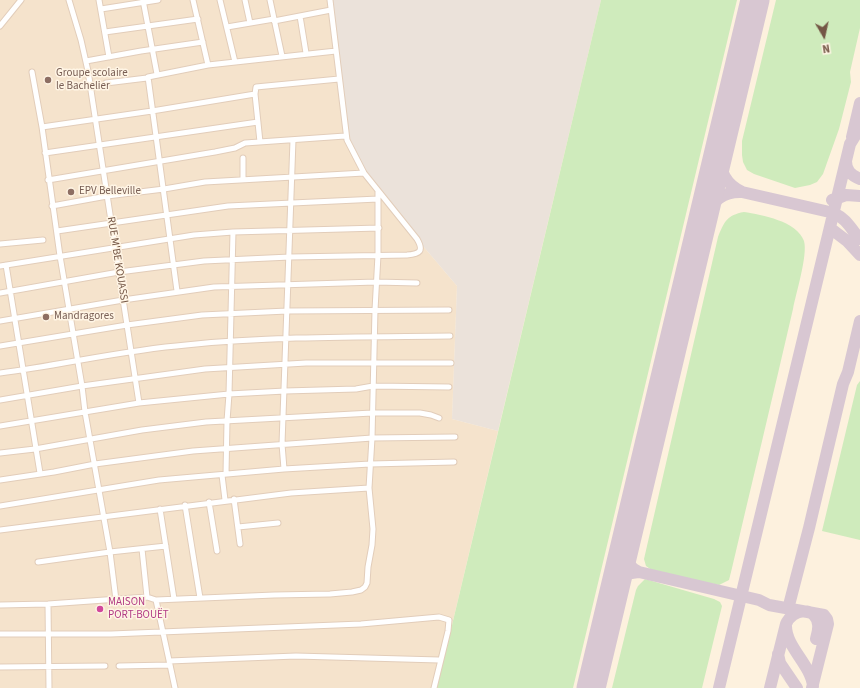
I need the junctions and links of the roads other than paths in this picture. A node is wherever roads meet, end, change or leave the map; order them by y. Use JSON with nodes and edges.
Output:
{"nodes":[{"id":1,"x":22,"y":0,"type":"edge"},
{"id":2,"x":69,"y":0,"type":"edge"},
{"id":3,"x":99,"y":0,"type":"edge"},
{"id":4,"x":158,"y":0,"type":"edge"},
{"id":5,"x":193,"y":0,"type":"edge"},
{"id":6,"x":220,"y":0,"type":"edge"},
{"id":7,"x":244,"y":0,"type":"edge"},
{"id":8,"x":270,"y":0,"type":"edge"},
{"id":9,"x":330,"y":0,"type":"edge"},
{"id":10,"x":143,"y":1,"type":"edge"},
{"id":11,"x":101,"y":9,"type":"junction"},
{"id":12,"x":331,"y":10,"type":"junction"},
{"id":13,"x":300,"y":16,"type":"junction"},
{"id":14,"x":198,"y":19,"type":"junction"},
{"id":15,"x":274,"y":20,"type":"junction"},
{"id":16,"x":250,"y":23,"type":"junction"},
{"id":17,"x":0,"y":26,"type":"edge"},
{"id":18,"x":148,"y":26,"type":"junction"},
{"id":19,"x":227,"y":28,"type":"junction"},
{"id":20,"x":105,"y":32,"type":"junction"},
{"id":21,"x":203,"y":42,"type":"junction"},
{"id":22,"x":153,"y":49,"type":"junction"},
{"id":23,"x":336,"y":51,"type":"junction"},
{"id":24,"x":306,"y":53,"type":"junction"},
{"id":25,"x":282,"y":56,"type":"junction"},
{"id":26,"x":109,"y":57,"type":"junction"},
{"id":27,"x":86,"y":61,"type":"junction"},
{"id":28,"x":235,"y":62,"type":"junction"},
{"id":29,"x":208,"y":65,"type":"junction"},
{"id":30,"x":32,"y":72,"type":"dead end"},
{"id":31,"x":157,"y":74,"type":"junction"},
{"id":32,"x":147,"y":78,"type":"junction"},
{"id":33,"x":339,"y":79,"type":"junction"},
{"id":34,"x":106,"y":83,"type":"dead end"},
{"id":35,"x":255,"y":94,"type":"junction"},
{"id":36,"x":152,"y":111,"type":"junction"},
{"id":37,"x":95,"y":119,"type":"junction"},
{"id":38,"x":258,"y":122,"type":"junction"},
{"id":39,"x":42,"y":127,"type":"junction"},
{"id":40,"x":345,"y":136,"type":"junction"},
{"id":41,"x":155,"y":137,"type":"junction"},
{"id":42,"x":293,"y":140,"type":"junction"},
{"id":43,"x":260,"y":142,"type":"junction"},
{"id":44,"x":99,"y":145,"type":"junction"},
{"id":45,"x":45,"y":153,"type":"junction"},
{"id":46,"x":243,"y":158,"type":"dead end"},
{"id":47,"x":159,"y":162,"type":"junction"},
{"id":48,"x":104,"y":171,"type":"junction"},
{"id":49,"x":364,"y":173,"type":"junction"},
{"id":50,"x":292,"y":178,"type":"junction"},
{"id":51,"x":243,"y":179,"type":"junction"},
{"id":52,"x":48,"y":180,"type":"junction"},
{"id":53,"x":164,"y":189,"type":"junction"},
{"id":54,"x":378,"y":191,"type":"junction"},
{"id":55,"x":107,"y":196,"type":"junction"},
{"id":56,"x":378,"y":199,"type":"junction"},
{"id":57,"x":291,"y":203,"type":"junction"},
{"id":58,"x":52,"y":206,"type":"junction"},
{"id":59,"x":167,"y":214,"type":"junction"},
{"id":60,"x":110,"y":222,"type":"junction"},
{"id":61,"x":379,"y":228,"type":"junction"},
{"id":62,"x":290,"y":230,"type":"junction"},
{"id":63,"x":57,"y":231,"type":"junction"},
{"id":64,"x":234,"y":232,"type":"junction"},
{"id":65,"x":171,"y":239,"type":"junction"},
{"id":66,"x":43,"y":240,"type":"dead end"},
{"id":67,"x":0,"y":244,"type":"edge"},
{"id":68,"x":115,"y":247,"type":"junction"},
{"id":69,"x":378,"y":255,"type":"junction"},
{"id":70,"x":60,"y":256,"type":"junction"},
{"id":71,"x":290,"y":257,"type":"junction"},
{"id":72,"x":232,"y":260,"type":"junction"},
{"id":73,"x":174,"y":265,"type":"junction"},
{"id":74,"x":3,"y":266,"type":"edge"},
{"id":75,"x":119,"y":272,"type":"junction"},
{"id":76,"x":64,"y":282,"type":"junction"},
{"id":77,"x":376,"y":282,"type":"junction"},
{"id":78,"x":417,"y":283,"type":"dead end"},
{"id":79,"x":289,"y":284,"type":"junction"},
{"id":80,"x":232,"y":286,"type":"junction"},
{"id":81,"x":177,"y":291,"type":"junction"},
{"id":82,"x":10,"y":292,"type":"junction"},
{"id":83,"x":0,"y":293,"type":"edge"},
{"id":84,"x":123,"y":300,"type":"junction"},
{"id":85,"x":69,"y":310,"type":"junction"},
{"id":86,"x":375,"y":310,"type":"junction"},
{"id":87,"x":449,"y":310,"type":"dead end"},
{"id":88,"x":287,"y":311,"type":"junction"},
{"id":89,"x":231,"y":313,"type":"junction"},
{"id":90,"x":14,"y":319,"type":"junction"},
{"id":91,"x":0,"y":320,"type":"edge"},
{"id":92,"x":127,"y":325,"type":"junction"},
{"id":93,"x":73,"y":334,"type":"junction"},
{"id":94,"x":450,"y":336,"type":"dead end"},
{"id":95,"x":374,"y":337,"type":"junction"},
{"id":96,"x":286,"y":338,"type":"junction"},
{"id":97,"x":230,"y":341,"type":"junction"},
{"id":98,"x":18,"y":343,"type":"junction"},
{"id":99,"x":0,"y":346,"type":"edge"},
{"id":100,"x":130,"y":352,"type":"junction"},
{"id":101,"x":78,"y":361,"type":"junction"},
{"id":102,"x":374,"y":362,"type":"junction"},
{"id":103,"x":451,"y":363,"type":"dead end"},
{"id":104,"x":285,"y":364,"type":"junction"},
{"id":105,"x":229,"y":368,"type":"junction"},
{"id":106,"x":22,"y":370,"type":"junction"},
{"id":107,"x":0,"y":373,"type":"edge"},
{"id":108,"x":134,"y":378,"type":"junction"},
{"id":109,"x":82,"y":386,"type":"junction"},
{"id":110,"x":373,"y":386,"type":"junction"},
{"id":111,"x":449,"y":387,"type":"dead end"},
{"id":112,"x":285,"y":391,"type":"junction"},
{"id":113,"x":229,"y":394,"type":"junction"},
{"id":114,"x":26,"y":395,"type":"junction"},
{"id":115,"x":0,"y":400,"type":"edge"},
{"id":116,"x":139,"y":404,"type":"junction"},
{"id":117,"x":85,"y":412,"type":"junction"},
{"id":118,"x":372,"y":413,"type":"junction"},
{"id":119,"x":284,"y":417,"type":"junction"},
{"id":120,"x":439,"y":418,"type":"dead end"},
{"id":121,"x":227,"y":421,"type":"junction"},
{"id":122,"x":31,"y":422,"type":"junction"},
{"id":123,"x":0,"y":426,"type":"edge"},
{"id":124,"x":455,"y":436,"type":"dead end"},
{"id":125,"x":90,"y":438,"type":"junction"},
{"id":126,"x":372,"y":438,"type":"junction"},
{"id":127,"x":282,"y":444,"type":"junction"},
{"id":128,"x":35,"y":449,"type":"junction"},
{"id":129,"x":226,"y":449,"type":"junction"},
{"id":130,"x":0,"y":453,"type":"edge"},
{"id":131,"x":454,"y":462,"type":"dead end"},
{"id":132,"x":95,"y":464,"type":"junction"},
{"id":133,"x":370,"y":464,"type":"junction"},
{"id":134,"x":284,"y":469,"type":"junction"},
{"id":135,"x":40,"y":473,"type":"junction"},
{"id":136,"x":224,"y":474,"type":"junction"},
{"id":137,"x":0,"y":480,"type":"edge"},
{"id":138,"x":369,"y":488,"type":"junction"},
{"id":139,"x":99,"y":491,"type":"junction"},
{"id":140,"x":234,"y":499,"type":"junction"},
{"id":141,"x":225,"y":500,"type":"junction"},
{"id":142,"x":209,"y":502,"type":"junction"},
{"id":143,"x":185,"y":505,"type":"junction"},
{"id":144,"x":0,"y":506,"type":"edge"},
{"id":145,"x":160,"y":509,"type":"junction"},
{"id":146,"x":104,"y":517,"type":"junction"},
{"id":147,"x":278,"y":523,"type":"dead end"},
{"id":148,"x":238,"y":527,"type":"junction"},
{"id":149,"x":0,"y":530,"type":"edge"},
{"id":150,"x":240,"y":544,"type":"dead end"},
{"id":151,"x":166,"y":546,"type":"junction"},
{"id":152,"x":142,"y":548,"type":"junction"},
{"id":153,"x":217,"y":551,"type":"dead end"},
{"id":154,"x":110,"y":552,"type":"junction"},
{"id":155,"x":38,"y":562,"type":"dead end"},
{"id":156,"x":147,"y":597,"type":"junction"},
{"id":157,"x":200,"y":598,"type":"junction"},
{"id":158,"x":174,"y":599,"type":"junction"},
{"id":159,"x":116,"y":600,"type":"junction"},
{"id":160,"x":156,"y":600,"type":"junction"},
{"id":161,"x":48,"y":604,"type":"junction"},
{"id":162,"x":0,"y":605,"type":"edge"},
{"id":163,"x":164,"y":632,"type":"junction"},
{"id":164,"x":0,"y":634,"type":"edge"},
{"id":165,"x":48,"y":634,"type":"junction"},
{"id":166,"x":440,"y":660,"type":"junction"},
{"id":167,"x":170,"y":663,"type":"junction"},
{"id":168,"x":48,"y":666,"type":"junction"},
{"id":169,"x":105,"y":666,"type":"dead end"},
{"id":170,"x":118,"y":666,"type":"dead end"},
{"id":171,"x":0,"y":667,"type":"edge"},
{"id":172,"x":49,"y":688,"type":"edge"},
{"id":173,"x":175,"y":688,"type":"edge"},
{"id":174,"x":434,"y":688,"type":"edge"}],
"edges":[{"from":1,"to":17,"type":"street"},
{"from":2,"to":27,"type":"street","name":"RUE M'BE KOUASSI"},
{"from":3,"to":11,"type":"street"},
{"from":4,"to":10,"type":"street"},
{"from":5,"to":14,"type":"street"},
{"from":6,"to":19,"type":"street"},
{"from":7,"to":16,"type":"street"},
{"from":8,"to":15,"type":"street"},
{"from":9,"to":12,"type":"street"},
{"from":10,"to":11,"type":"street"},
{"from":10,"to":18,"type":"street"},
{"from":11,"to":20,"type":"street"},
{"from":12,"to":13,"type":"street"},
{"from":12,"to":23,"type":"street"},
{"from":13,"to":15,"type":"street"},
{"from":13,"to":24,"type":"street"},
{"from":14,"to":18,"type":"street"},
{"from":14,"to":21,"type":"street"},
{"from":15,"to":16,"type":"street"},
{"from":15,"to":25,"type":"street"},
{"from":16,"to":19,"type":"street"},
{"from":18,"to":20,"type":"street"},
{"from":18,"to":22,"type":"street"},
{"from":19,"to":28,"type":"street"},
{"from":20,"to":26,"type":"street"},
{"from":21,"to":22,"type":"street"},
{"from":21,"to":29,"type":"street"},
{"from":22,"to":26,"type":"street"},
{"from":22,"to":31,"type":"street"},
{"from":23,"to":24,"type":"street"},
{"from":23,"to":33,"type":"street"},
{"from":24,"to":25,"type":"street"},
{"from":25,"to":28,"type":"street"},
{"from":26,"to":27,"type":"street"},
{"from":27,"to":37,"type":"street","name":"RUE M'BE KOUASSI"},
{"from":28,"to":29,"type":"street"},
{"from":29,"to":31,"type":"street"},
{"from":30,"to":39,"type":"street"},
{"from":31,"to":32,"type":"street"},
{"from":32,"to":34,"type":"street"},
{"from":32,"to":36,"type":"street"},
{"from":33,"to":35,"type":"street"},
{"from":33,"to":40,"type":"street"},
{"from":35,"to":36,"type":"street"},
{"from":35,"to":38,"type":"street"},
{"from":36,"to":37,"type":"street"},
{"from":36,"to":41,"type":"street"},
{"from":37,"to":39,"type":"street"},
{"from":37,"to":44,"type":"street","name":"RUE M'BE KOUASSI"},
{"from":38,"to":41,"type":"street"},
{"from":38,"to":43,"type":"street"},
{"from":39,"to":45,"type":"street"},
{"from":40,"to":42,"type":"street"},
{"from":40,"to":49,"type":"street"},
{"from":41,"to":44,"type":"street"},
{"from":41,"to":47,"type":"street"},
{"from":42,"to":43,"type":"street"},
{"from":42,"to":50,"type":"street"},
{"from":43,"to":47,"type":"street"},
{"from":44,"to":45,"type":"street"},
{"from":44,"to":48,"type":"street","name":"RUE M'BE KOUASSI"},
{"from":45,"to":52,"type":"street"},
{"from":46,"to":51,"type":"street"},
{"from":47,"to":48,"type":"street"},
{"from":47,"to":53,"type":"street"},
{"from":48,"to":52,"type":"street"},
{"from":48,"to":55,"type":"street","name":"RUE M'BE KOUASSI"},
{"from":49,"to":50,"type":"street"},
{"from":49,"to":54,"type":"street"},
{"from":50,"to":51,"type":"street"},
{"from":50,"to":57,"type":"street"},
{"from":51,"to":53,"type":"street"},
{"from":52,"to":58,"type":"street"},
{"from":53,"to":55,"type":"street"},
{"from":53,"to":59,"type":"street"},
{"from":54,"to":56,"type":"street"},
{"from":54,"to":69,"type":"street"},
{"from":55,"to":58,"type":"street"},
{"from":55,"to":60,"type":"street","name":"RUE M'BE KOUASSI"},
{"from":56,"to":57,"type":"street"},
{"from":56,"to":61,"type":"street"},
{"from":57,"to":59,"type":"street"},
{"from":57,"to":62,"type":"street"},
{"from":58,"to":63,"type":"street"},
{"from":59,"to":60,"type":"street"},
{"from":59,"to":65,"type":"street"},
{"from":60,"to":63,"type":"street"},
{"from":60,"to":68,"type":"street","name":"RUE M'BE KOUASSI"},
{"from":61,"to":62,"type":"street"},
{"from":61,"to":69,"type":"street"},
{"from":62,"to":64,"type":"street"},
{"from":62,"to":71,"type":"street"},
{"from":63,"to":70,"type":"street"},
{"from":64,"to":65,"type":"street"},
{"from":64,"to":72,"type":"street"},
{"from":65,"to":68,"type":"street"},
{"from":65,"to":73,"type":"street"},
{"from":66,"to":67,"type":"street"},
{"from":68,"to":70,"type":"street"},
{"from":68,"to":75,"type":"street","name":"RUE M'BE KOUASSI"},
{"from":69,"to":71,"type":"street"},
{"from":69,"to":77,"type":"street"},
{"from":70,"to":74,"type":"street"},
{"from":70,"to":76,"type":"street"},
{"from":71,"to":72,"type":"street"},
{"from":71,"to":79,"type":"street"},
{"from":72,"to":73,"type":"street"},
{"from":72,"to":80,"type":"street"},
{"from":73,"to":75,"type":"street"},
{"from":73,"to":81,"type":"street"},
{"from":74,"to":82,"type":"street"},
{"from":75,"to":76,"type":"street"},
{"from":75,"to":84,"type":"street","name":"RUE M'BE KOUASSI"},
{"from":76,"to":82,"type":"street"},
{"from":76,"to":85,"type":"street"},
{"from":77,"to":78,"type":"street"},
{"from":77,"to":79,"type":"street"},
{"from":77,"to":86,"type":"street"},
{"from":79,"to":80,"type":"street"},
{"from":79,"to":88,"type":"street"},
{"from":80,"to":81,"type":"street"},
{"from":80,"to":89,"type":"street"},
{"from":81,"to":84,"type":"street"},
{"from":82,"to":83,"type":"street"},
{"from":82,"to":90,"type":"street"},
{"from":84,"to":85,"type":"street"},
{"from":84,"to":92,"type":"street","name":"RUE M'BE KOUASSI"},
{"from":85,"to":90,"type":"street"},
{"from":85,"to":93,"type":"street"},
{"from":86,"to":87,"type":"street"},
{"from":86,"to":88,"type":"street"},
{"from":86,"to":95,"type":"street"},
{"from":88,"to":89,"type":"street"},
{"from":88,"to":96,"type":"street"},
{"from":89,"to":92,"type":"street"},
{"from":89,"to":97,"type":"street"},
{"from":90,"to":91,"type":"street"},
{"from":90,"to":98,"type":"street"},
{"from":92,"to":93,"type":"street"},
{"from":92,"to":100,"type":"street","name":"RUE M'BE KOUASSI"},
{"from":93,"to":98,"type":"street"},
{"from":93,"to":101,"type":"street"},
{"from":94,"to":95,"type":"street"},
{"from":95,"to":96,"type":"street"},
{"from":95,"to":102,"type":"street"},
{"from":96,"to":97,"type":"street"},
{"from":96,"to":104,"type":"street"},
{"from":97,"to":100,"type":"street"},
{"from":97,"to":105,"type":"street"},
{"from":98,"to":99,"type":"street"},
{"from":98,"to":106,"type":"street"},
{"from":100,"to":101,"type":"street"},
{"from":100,"to":108,"type":"street","name":"RUE M'BE KOUASSI"},
{"from":101,"to":106,"type":"street"},
{"from":101,"to":109,"type":"street"},
{"from":102,"to":103,"type":"street"},
{"from":102,"to":104,"type":"street"},
{"from":102,"to":110,"type":"street"},
{"from":104,"to":105,"type":"street"},
{"from":104,"to":112,"type":"street"},
{"from":105,"to":108,"type":"street"},
{"from":105,"to":113,"type":"street"},
{"from":106,"to":107,"type":"street"},
{"from":106,"to":114,"type":"street"},
{"from":108,"to":109,"type":"street"},
{"from":108,"to":116,"type":"street","name":"RUE M'BE KOUASSI"},
{"from":109,"to":114,"type":"street"},
{"from":109,"to":117,"type":"street"},
{"from":110,"to":111,"type":"street"},
{"from":110,"to":112,"type":"street"},
{"from":110,"to":118,"type":"street"},
{"from":112,"to":113,"type":"street"},
{"from":112,"to":119,"type":"street"},
{"from":113,"to":116,"type":"street"},
{"from":113,"to":121,"type":"street"},
{"from":114,"to":115,"type":"street"},
{"from":114,"to":122,"type":"street"},
{"from":116,"to":117,"type":"street"},
{"from":117,"to":122,"type":"street"},
{"from":117,"to":125,"type":"street"},
{"from":118,"to":119,"type":"street"},
{"from":118,"to":120,"type":"street"},
{"from":118,"to":126,"type":"street"},
{"from":119,"to":121,"type":"street"},
{"from":119,"to":127,"type":"street"},
{"from":121,"to":125,"type":"street"},
{"from":121,"to":129,"type":"street"},
{"from":122,"to":123,"type":"street"},
{"from":122,"to":128,"type":"street"},
{"from":124,"to":126,"type":"street"},
{"from":125,"to":128,"type":"street"},
{"from":125,"to":132,"type":"street"},
{"from":126,"to":127,"type":"street"},
{"from":126,"to":133,"type":"street"},
{"from":127,"to":129,"type":"street"},
{"from":127,"to":134,"type":"street"},
{"from":128,"to":130,"type":"street"},
{"from":128,"to":135,"type":"street"},
{"from":129,"to":132,"type":"street"},
{"from":129,"to":136,"type":"street"},
{"from":131,"to":133,"type":"street"},
{"from":132,"to":135,"type":"street"},
{"from":132,"to":139,"type":"street"},
{"from":133,"to":134,"type":"street"},
{"from":133,"to":138,"type":"street"},
{"from":134,"to":136,"type":"street"},
{"from":135,"to":137,"type":"street"},
{"from":136,"to":139,"type":"street"},
{"from":136,"to":141,"type":"street"},
{"from":138,"to":140,"type":"street"},
{"from":138,"to":157,"type":"street"},
{"from":139,"to":144,"type":"street"},
{"from":139,"to":146,"type":"street"},
{"from":140,"to":141,"type":"street"},
{"from":140,"to":148,"type":"street"},
{"from":141,"to":142,"type":"street"},
{"from":142,"to":143,"type":"street"},
{"from":142,"to":153,"type":"street"},
{"from":143,"to":145,"type":"street"},
{"from":143,"to":157,"type":"street"},
{"from":145,"to":146,"type":"street"},
{"from":145,"to":151,"type":"street"},
{"from":146,"to":149,"type":"street"},
{"from":146,"to":154,"type":"street"},
{"from":147,"to":148,"type":"street"},
{"from":148,"to":150,"type":"street"},
{"from":151,"to":152,"type":"street"},
{"from":151,"to":158,"type":"street"},
{"from":152,"to":154,"type":"street"},
{"from":152,"to":156,"type":"street"},
{"from":154,"to":155,"type":"street"},
{"from":154,"to":159,"type":"street"},
{"from":156,"to":159,"type":"street"},
{"from":156,"to":160,"type":"street"},
{"from":157,"to":158,"type":"street"},
{"from":158,"to":160,"type":"street"},
{"from":159,"to":161,"type":"street"},
{"from":160,"to":163,"type":"street"},
{"from":161,"to":162,"type":"street"},
{"from":161,"to":165,"type":"street"},
{"from":163,"to":165,"type":"street"},
{"from":163,"to":166,"type":"street"},
{"from":163,"to":167,"type":"street"},
{"from":164,"to":165,"type":"street"},
{"from":165,"to":168,"type":"street"},
{"from":166,"to":167,"type":"street"},
{"from":166,"to":174,"type":"street"},
{"from":167,"to":170,"type":"street"},
{"from":167,"to":173,"type":"street"},
{"from":168,"to":169,"type":"street"},
{"from":168,"to":171,"type":"street"},
{"from":168,"to":172,"type":"street"}]}
